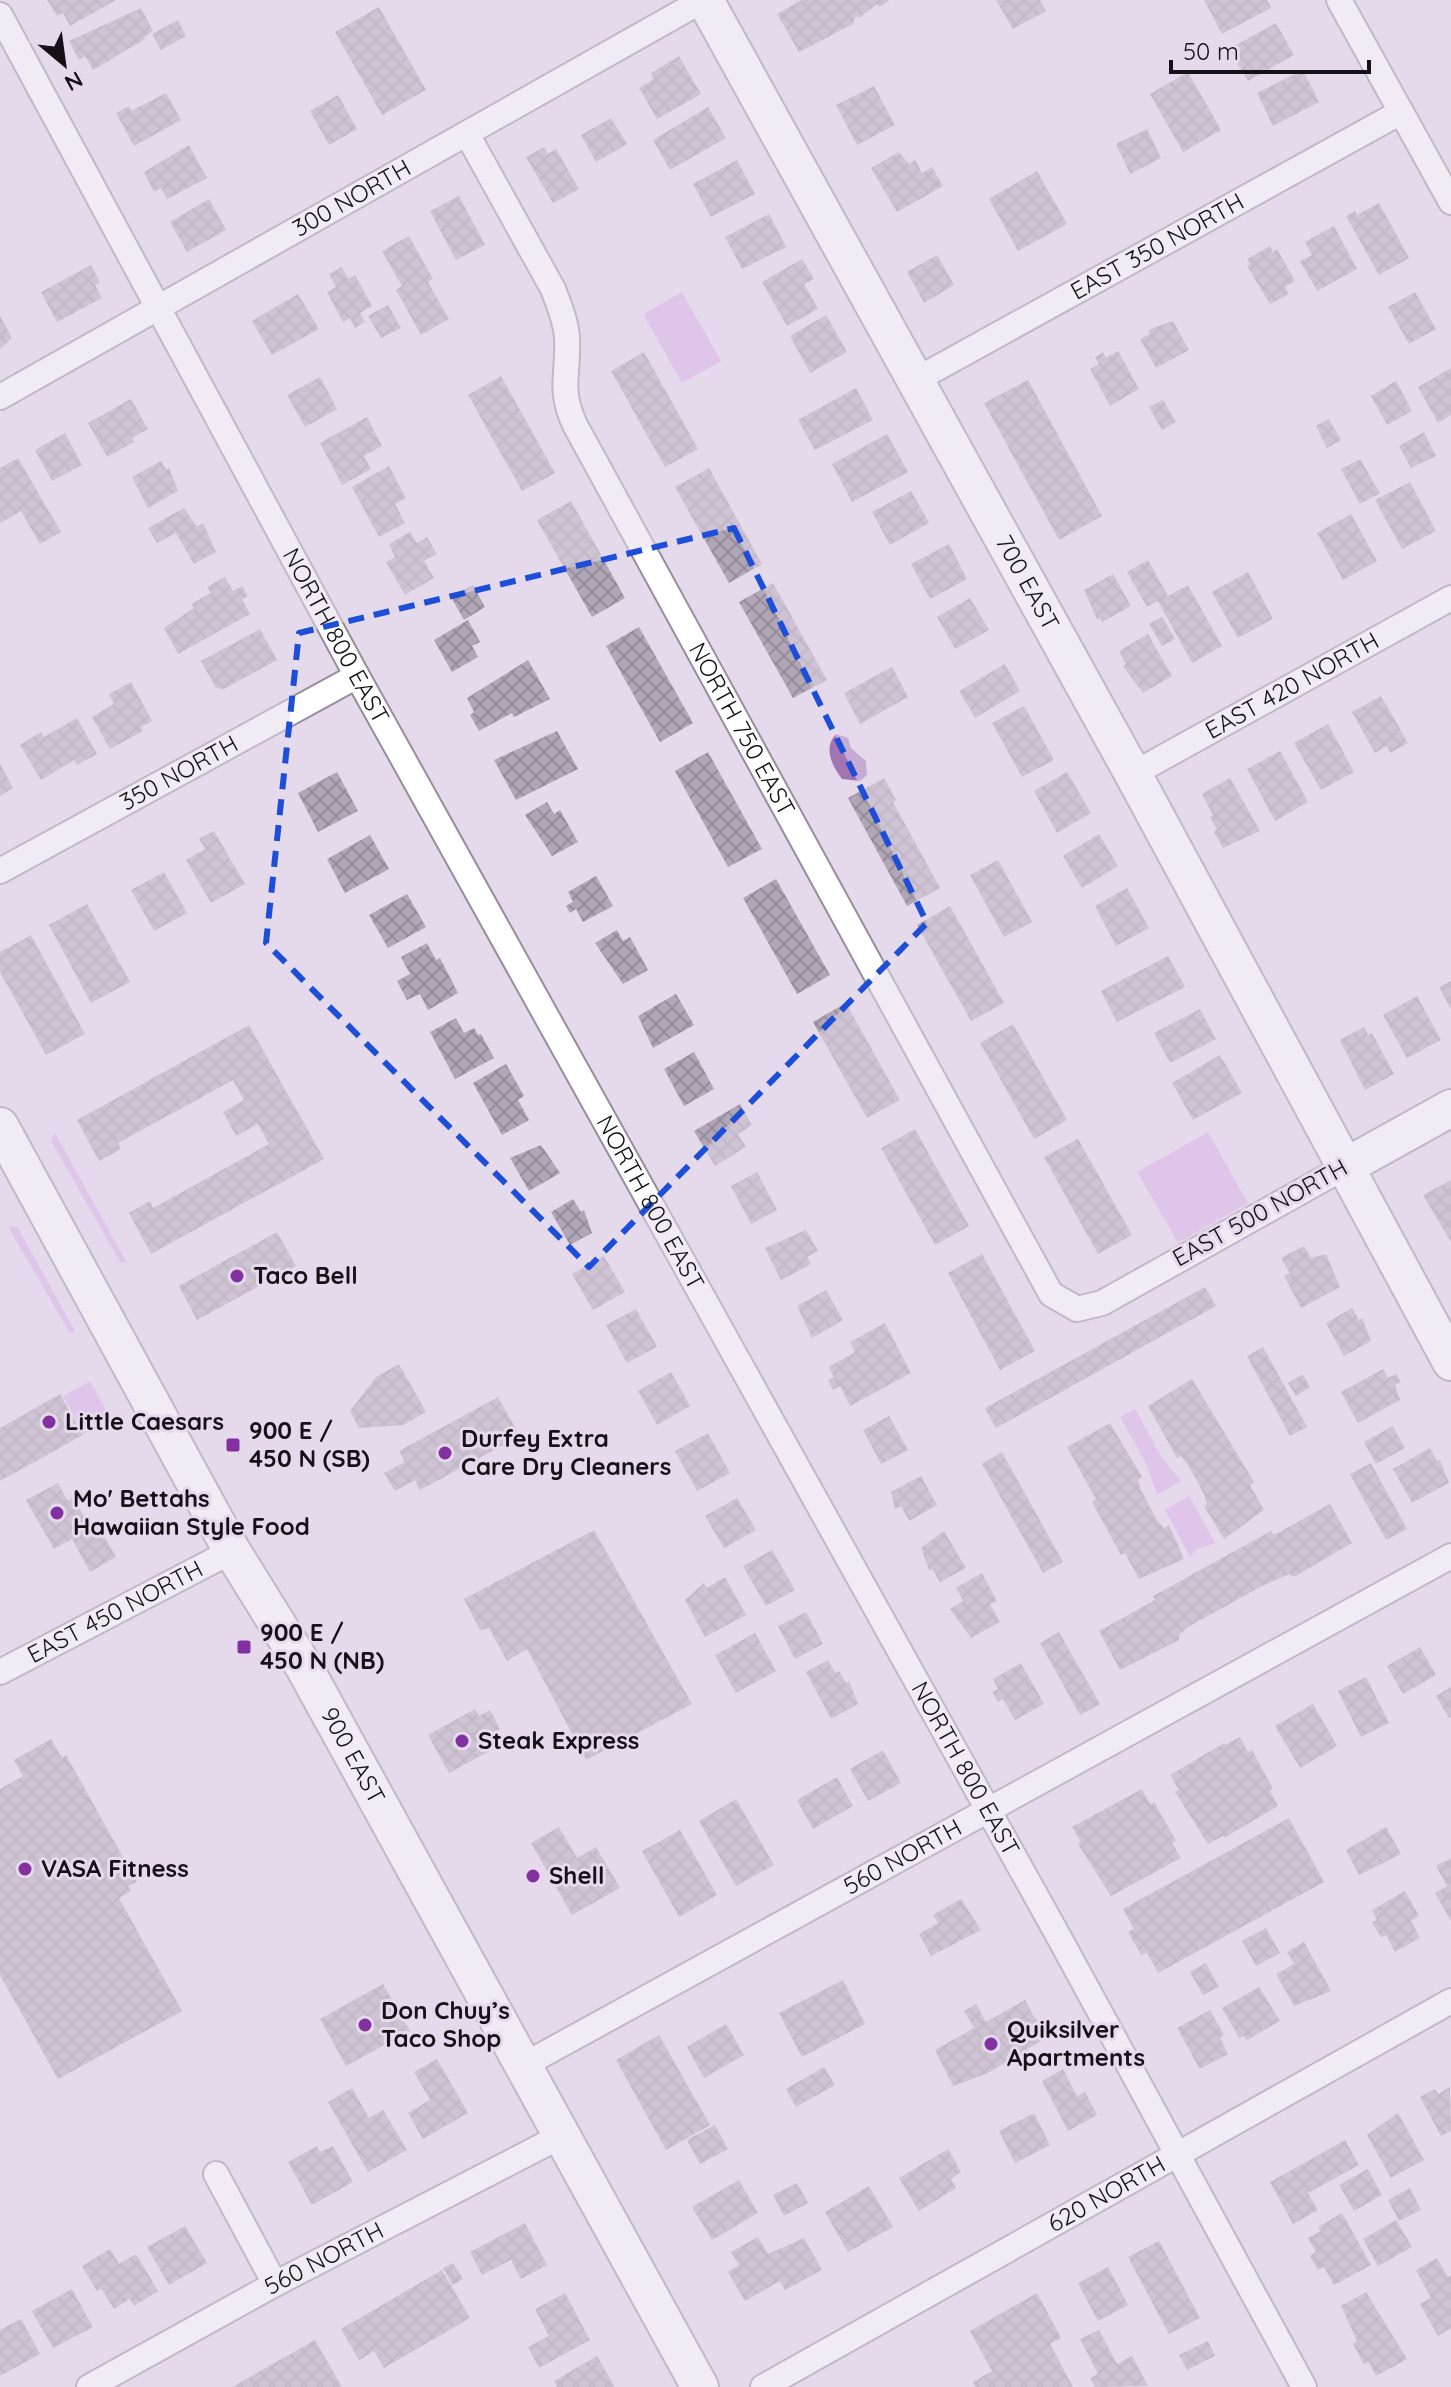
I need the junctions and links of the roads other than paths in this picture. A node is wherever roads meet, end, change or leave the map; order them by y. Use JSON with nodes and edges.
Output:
{"nodes":[{"id":1,"x":704,"y":0,"type":"edge"},
{"id":2,"x":1339,"y":0,"type":"edge"},
{"id":3,"x":0,"y":15,"type":"edge"},
{"id":4,"x":1401,"y":112,"type":"junction"},
{"id":5,"x":467,"y":134,"type":"junction"},
{"id":6,"x":1451,"y":202,"type":"edge"},
{"id":7,"x":159,"y":308,"type":"junction"},
{"id":8,"x":914,"y":381,"type":"junction"},
{"id":9,"x":0,"y":397,"type":"edge"},
{"id":10,"x":1451,"y":598,"type":"edge"},
{"id":11,"x":357,"y":676,"type":"junction"},
{"id":12,"x":1133,"y":774,"type":"junction"},
{"id":13,"x":0,"y":871,"type":"edge"},
{"id":14,"x":1451,"y":1108,"type":"edge"},
{"id":15,"x":0,"y":1126,"type":"edge"},
{"id":16,"x":1343,"y":1168,"type":"junction"},
{"id":17,"x":1068,"y":1307,"type":"joint"},
{"id":18,"x":1451,"y":1362,"type":"edge"},
{"id":19,"x":232,"y":1551,"type":"junction"},
{"id":20,"x":1451,"y":1556,"type":"edge"},
{"id":21,"x":0,"y":1672,"type":"edge"},
{"id":22,"x":989,"y":1813,"type":"junction"},
{"id":23,"x":1451,"y":2001,"type":"edge"},
{"id":24,"x":524,"y":2065,"type":"junction"},
{"id":25,"x":563,"y":2135,"type":"junction"},
{"id":26,"x":1177,"y":2154,"type":"junction"},
{"id":27,"x":216,"y":2174,"type":"dead end"},
{"id":28,"x":275,"y":2284,"type":"junction"},
{"id":29,"x":89,"y":2387,"type":"edge"},
{"id":30,"x":700,"y":2387,"type":"edge"},
{"id":31,"x":763,"y":2387,"type":"edge"},
{"id":32,"x":1304,"y":2387,"type":"edge"}],
"edges":[{"from":1,"to":5,"type":"street","name":"300 NORTH"},
{"from":1,"to":8,"type":"street","name":"700 EAST"},
{"from":2,"to":4,"type":"street"},
{"from":3,"to":7,"type":"street","name":"NORTH 800 EAST"},
{"from":4,"to":6,"type":"street"},
{"from":4,"to":8,"type":"street","name":"EAST 350 NORTH"},
{"from":5,"to":7,"type":"street","name":"300 NORTH"},
{"from":5,"to":17,"type":"street","name":"NORTH 750 EAST"},
{"from":7,"to":9,"type":"street","name":"300 NORTH"},
{"from":7,"to":11,"type":"street","name":"NORTH 800 EAST"},
{"from":8,"to":12,"type":"street","name":"700 EAST"},
{"from":10,"to":12,"type":"street","name":"EAST 420 NORTH"},
{"from":11,"to":13,"type":"street","name":"350 NORTH"},
{"from":11,"to":22,"type":"street","name":"NORTH 800 EAST"},
{"from":12,"to":16,"type":"street","name":"700 EAST"},
{"from":14,"to":16,"type":"street","name":"EAST 500 NORTH"},
{"from":15,"to":19,"type":"street","name":"900 EAST"},
{"from":16,"to":17,"type":"street","name":"EAST 500 NORTH"},
{"from":16,"to":18,"type":"street","name":"700 EAST"},
{"from":19,"to":21,"type":"street","name":"EAST 450 NORTH"},
{"from":19,"to":24,"type":"street","name":"900 EAST"},
{"from":20,"to":22,"type":"street","name":"560 NORTH"},
{"from":22,"to":24,"type":"street","name":"560 NORTH"},
{"from":22,"to":26,"type":"street","name":"NORTH 800 EAST"},
{"from":23,"to":26,"type":"street","name":"620 NORTH"},
{"from":24,"to":25,"type":"street","name":"900 EAST"},
{"from":25,"to":28,"type":"street","name":"560 NORTH"},
{"from":25,"to":30,"type":"street","name":"900 EAST"},
{"from":26,"to":31,"type":"street","name":"620 NORTH"},
{"from":26,"to":32,"type":"street","name":"NORTH 800 EAST"},
{"from":27,"to":28,"type":"street"},
{"from":28,"to":29,"type":"street","name":"560 NORTH"}]}
